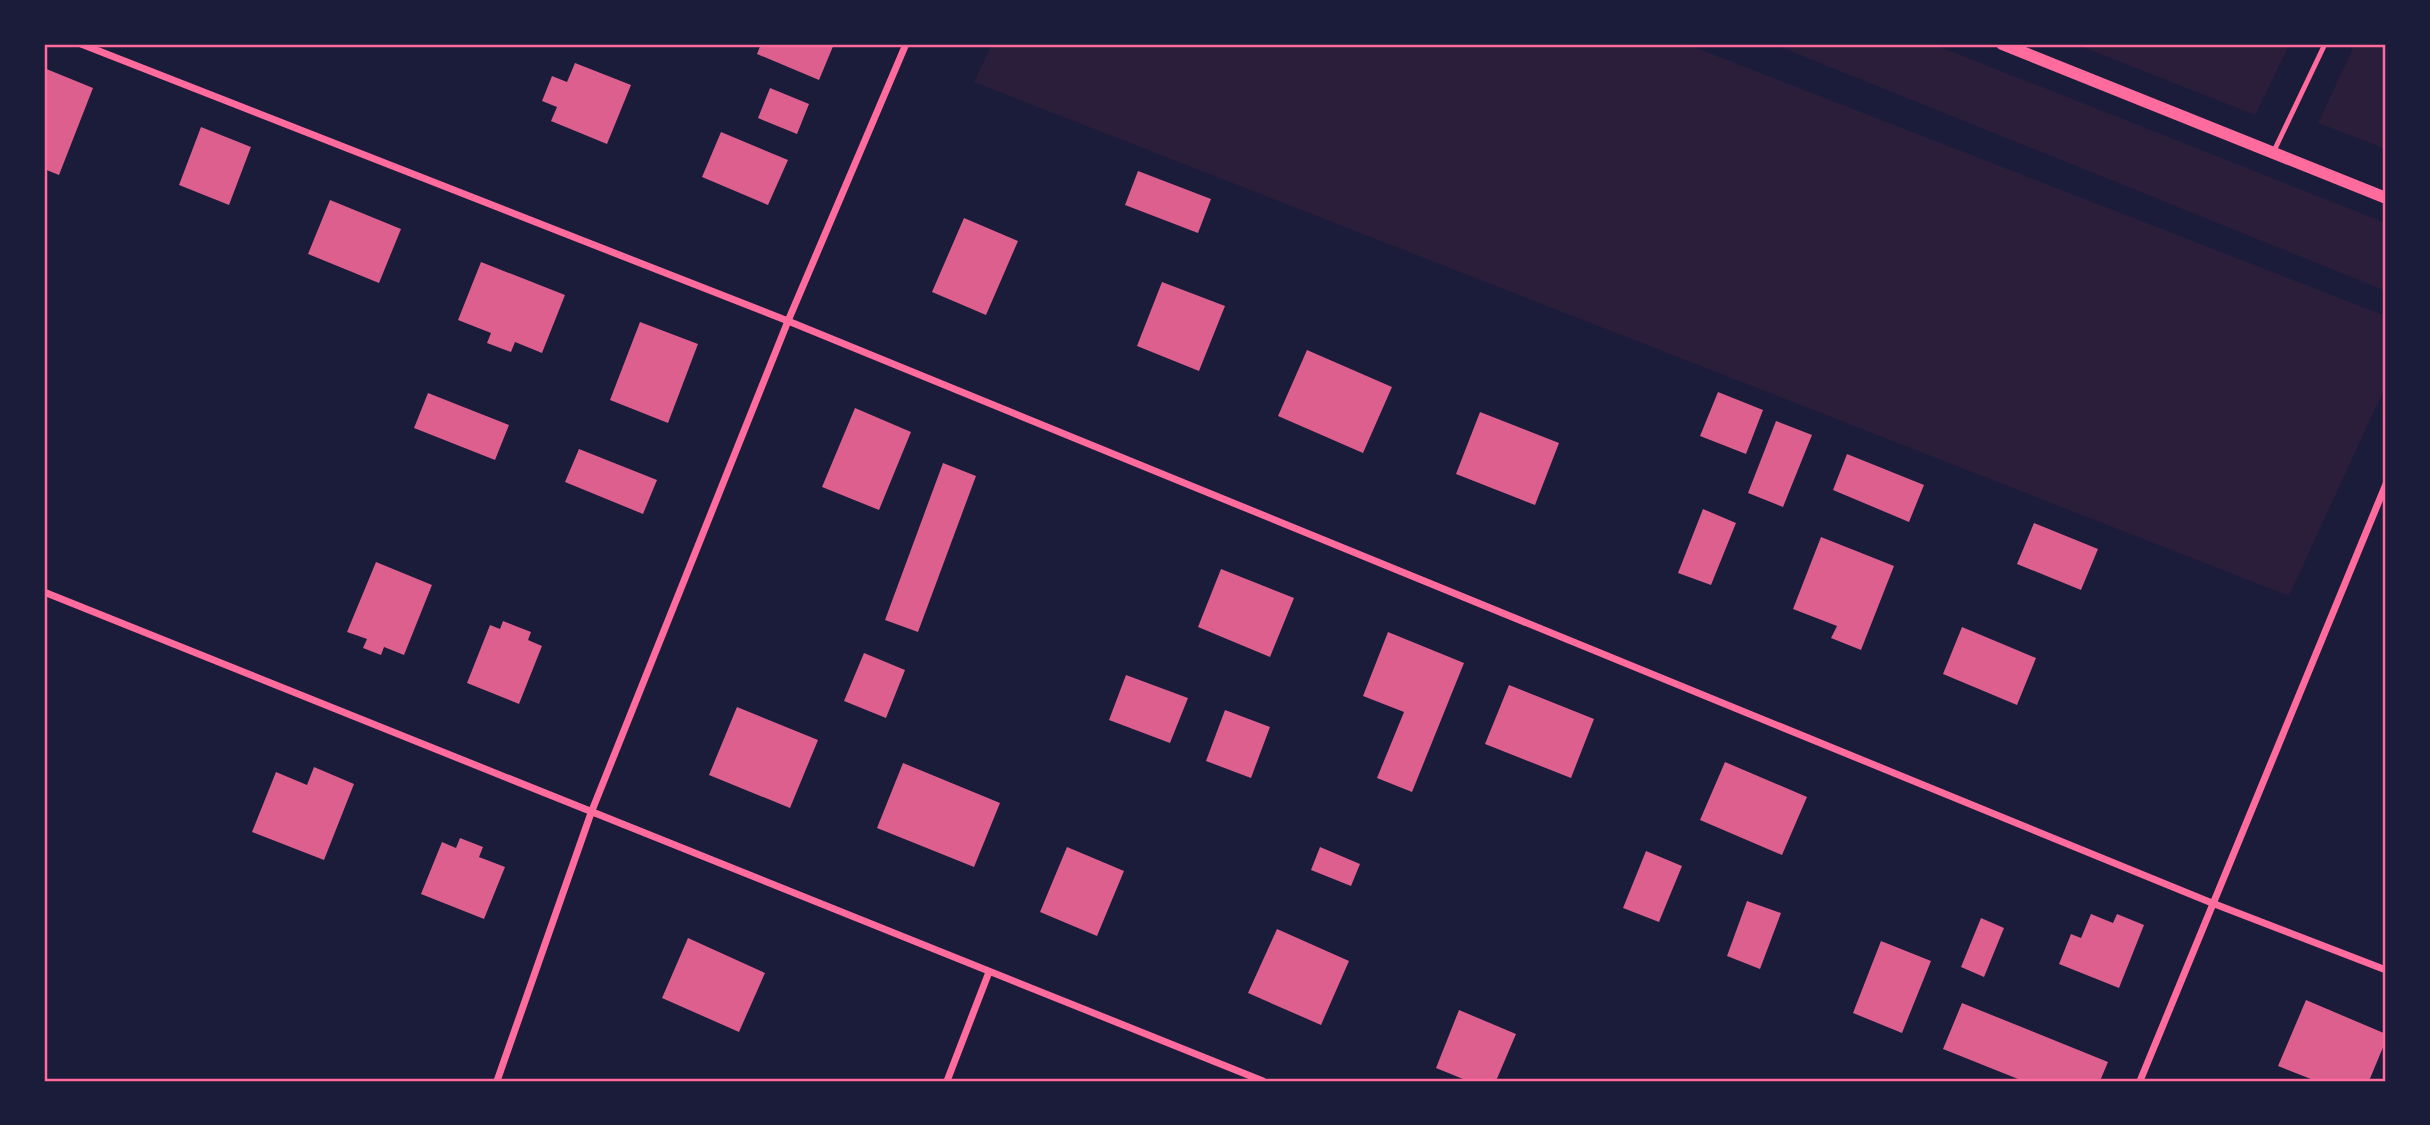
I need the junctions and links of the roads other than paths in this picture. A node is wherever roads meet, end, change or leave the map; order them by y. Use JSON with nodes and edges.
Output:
{"nodes":[{"id":1,"x":81,"y":44,"type":"edge"},
{"id":2,"x":906,"y":44,"type":"edge"},
{"id":3,"x":2002,"y":44,"type":"edge"},
{"id":4,"x":2325,"y":44,"type":"edge"},
{"id":5,"x":2273,"y":153,"type":"junction"},
{"id":6,"x":2386,"y":198,"type":"edge"},
{"id":7,"x":788,"y":321,"type":"junction"},
{"id":8,"x":2386,"y":484,"type":"edge"},
{"id":9,"x":44,"y":592,"type":"edge"},
{"id":10,"x":591,"y":813,"type":"junction"},
{"id":11,"x":2212,"y":903,"type":"junction"},
{"id":12,"x":2386,"y":970,"type":"edge"},
{"id":13,"x":989,"y":972,"type":"junction"},
{"id":14,"x":497,"y":1081,"type":"edge"},
{"id":15,"x":947,"y":1081,"type":"edge"},
{"id":16,"x":1263,"y":1081,"type":"edge"},
{"id":17,"x":2140,"y":1081,"type":"edge"}],
"edges":[{"from":1,"to":7,"type":"street"},
{"from":2,"to":7,"type":"street"},
{"from":3,"to":5,"type":"street"},
{"from":4,"to":5,"type":"lane"},
{"from":5,"to":6,"type":"street"},
{"from":7,"to":10,"type":"street"},
{"from":7,"to":11,"type":"street"},
{"from":8,"to":11,"type":"street"},
{"from":9,"to":10,"type":"street"},
{"from":10,"to":13,"type":"street"},
{"from":10,"to":14,"type":"street"},
{"from":11,"to":12,"type":"street"},
{"from":11,"to":17,"type":"street"},
{"from":13,"to":15,"type":"street"},
{"from":13,"to":16,"type":"street"}]}
